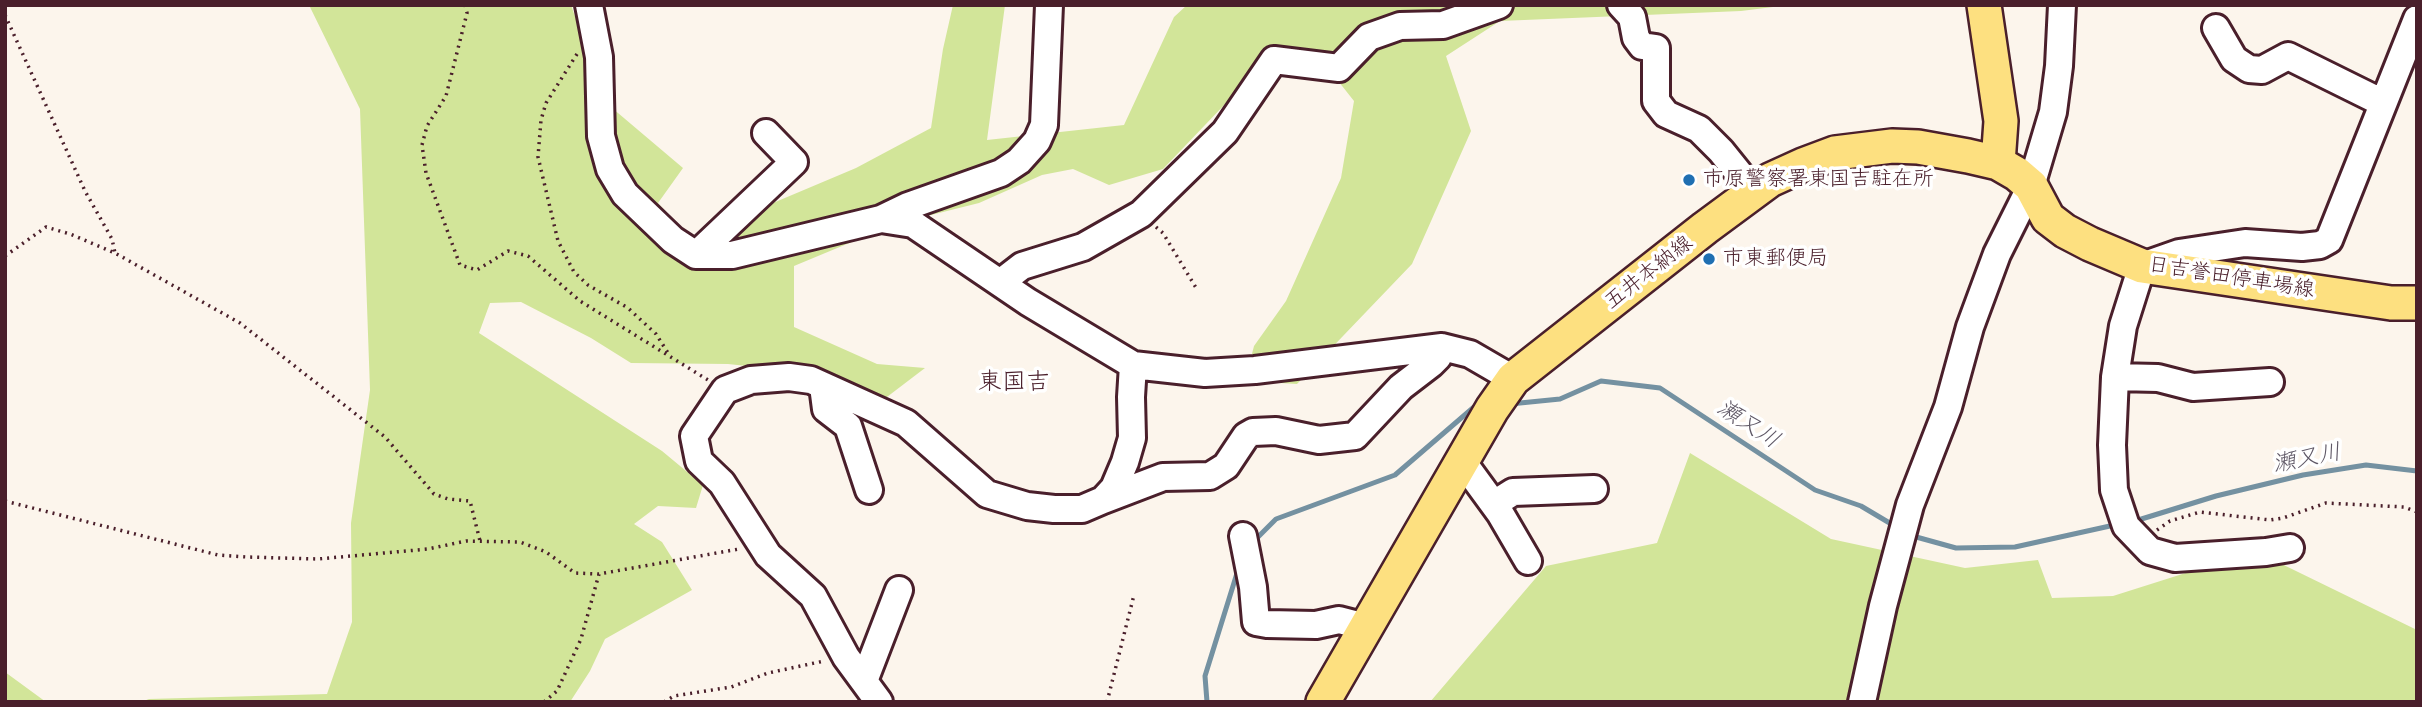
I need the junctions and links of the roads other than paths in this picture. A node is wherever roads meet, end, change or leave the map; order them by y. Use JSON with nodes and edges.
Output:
{"nodes":[{"id":1,"x":589,"y":5,"type":"edge"},
{"id":2,"x":1049,"y":5,"type":"edge"},
{"id":3,"x":1499,"y":5,"type":"edge"},
{"id":4,"x":1621,"y":5,"type":"edge"},
{"id":5,"x":1984,"y":5,"type":"edge"},
{"id":6,"x":2062,"y":5,"type":"edge"},
{"id":7,"x":2417,"y":19,"type":"edge"},
{"id":8,"x":2217,"y":28,"type":"dead end"},
{"id":9,"x":2383,"y":103,"type":"junction"},
{"id":10,"x":766,"y":133,"type":"dead end"},
{"id":11,"x":1998,"y":163,"type":"junction"},
{"id":12,"x":2031,"y":186,"type":"junction"},
{"id":13,"x":1754,"y":192,"type":"junction"},
{"id":14,"x":881,"y":219,"type":"junction"},
{"id":15,"x":696,"y":255,"type":"junction"},
{"id":16,"x":2142,"y":266,"type":"junction"},
{"id":17,"x":1000,"y":283,"type":"junction"},
{"id":18,"x":2417,"y":303,"type":"edge"},
{"id":19,"x":1443,"y":347,"type":"junction"},
{"id":20,"x":1133,"y":365,"type":"junction"},
{"id":21,"x":2115,"y":377,"type":"junction"},
{"id":22,"x":1513,"y":379,"type":"junction"},
{"id":23,"x":2270,"y":382,"type":"dead end"},
{"id":24,"x":823,"y":386,"type":"junction"},
{"id":25,"x":1462,"y":461,"type":"junction"},
{"id":26,"x":1594,"y":489,"type":"dead end"},
{"id":27,"x":869,"y":490,"type":"dead end"},
{"id":28,"x":1103,"y":500,"type":"junction"},
{"id":29,"x":1494,"y":504,"type":"junction"},
{"id":30,"x":1243,"y":536,"type":"dead end"},
{"id":31,"x":2290,"y":548,"type":"dead end"},
{"id":32,"x":1528,"y":561,"type":"dead end"},
{"id":33,"x":900,"y":590,"type":"dead end"},
{"id":34,"x":1366,"y":627,"type":"junction"},
{"id":35,"x":871,"y":691,"type":"edge"},
{"id":36,"x":1323,"y":702,"type":"edge"},
{"id":37,"x":1862,"y":702,"type":"edge"}],
"edges":[{"from":1,"to":15,"type":"street"},
{"from":2,"to":14,"type":"street"},
{"from":3,"to":17,"type":"street"},
{"from":4,"to":13,"type":"street"},
{"from":5,"to":11,"type":"main road"},
{"from":6,"to":12,"type":"street"},
{"from":7,"to":9,"type":"street"},
{"from":8,"to":9,"type":"street"},
{"from":9,"to":16,"type":"street"},
{"from":10,"to":15,"type":"street"},
{"from":11,"to":12,"type":"main road","name":"日吉誉田停車場線"},
{"from":11,"to":13,"type":"main road","name":"五井本納線"},
{"from":12,"to":16,"type":"main road","name":"日吉誉田停車場線"},
{"from":12,"to":37,"type":"street"},
{"from":13,"to":22,"type":"main road","name":"五井本納線"},
{"from":14,"to":15,"type":"street"},
{"from":14,"to":17,"type":"street"},
{"from":16,"to":18,"type":"main road","name":"日吉誉田停車場線"},
{"from":16,"to":21,"type":"street"},
{"from":17,"to":20,"type":"street"},
{"from":19,"to":20,"type":"street"},
{"from":19,"to":22,"type":"street"},
{"from":19,"to":28,"type":"street"},
{"from":20,"to":28,"type":"street"},
{"from":21,"to":23,"type":"street"},
{"from":21,"to":31,"type":"street"},
{"from":22,"to":25,"type":"main road","name":"五井本納線"},
{"from":24,"to":27,"type":"street"},
{"from":24,"to":28,"type":"street"},
{"from":24,"to":35,"type":"street"},
{"from":25,"to":29,"type":"street"},
{"from":25,"to":34,"type":"main road","name":"五井本納線"},
{"from":26,"to":29,"type":"street"},
{"from":29,"to":32,"type":"street"},
{"from":30,"to":34,"type":"street"},
{"from":33,"to":35,"type":"street"},
{"from":34,"to":36,"type":"main road","name":"五井本納線"}]}
